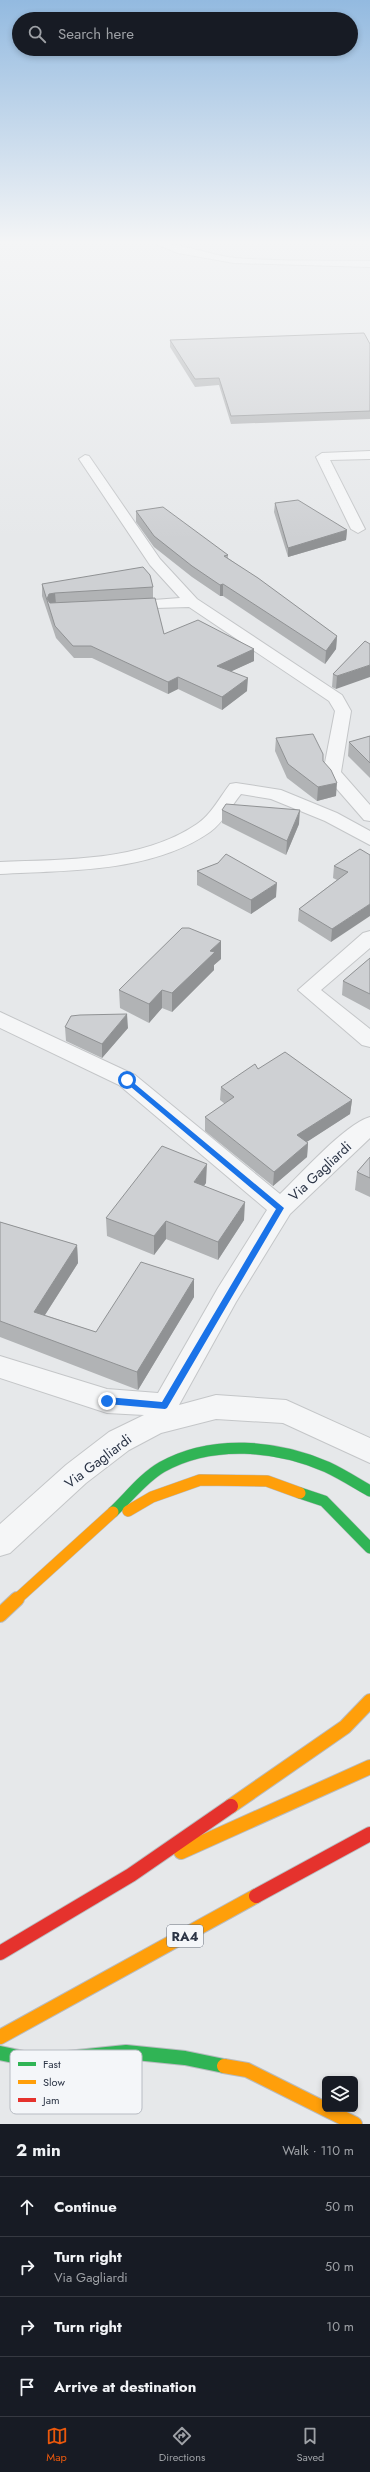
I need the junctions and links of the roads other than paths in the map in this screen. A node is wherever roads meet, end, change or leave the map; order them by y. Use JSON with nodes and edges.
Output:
{"nodes":[{"id":1,"x":370,"y":454,"type":"edge"},
{"id":2,"x":85,"y":459,"type":"dead end"},
{"id":3,"x":358,"y":529,"type":"dead end"},
{"id":4,"x":192,"y":602,"type":"junction"},
{"id":5,"x":109,"y":607,"type":"edge"},
{"id":6,"x":370,"y":816,"type":"edge"},
{"id":7,"x":370,"y":839,"type":"edge"},
{"id":8,"x":0,"y":868,"type":"edge"},
{"id":9,"x":370,"y":936,"type":"edge"},
{"id":10,"x":0,"y":1019,"type":"edge"},
{"id":11,"x":370,"y":1040,"type":"edge"},
{"id":12,"x":370,"y":1125,"type":"edge"},
{"id":13,"x":280,"y":1208,"type":"junction"},
{"id":14,"x":0,"y":1367,"type":"edge"},
{"id":15,"x":160,"y":1414,"type":"junction"},
{"id":16,"x":370,"y":1451,"type":"edge"},
{"id":17,"x":370,"y":1491,"type":"edge"},
{"id":18,"x":86,"y":1536,"type":"junction"},
{"id":19,"x":0,"y":1543,"type":"edge"},
{"id":20,"x":370,"y":1548,"type":"edge"},
{"id":21,"x":0,"y":1615,"type":"edge"},
{"id":22,"x":370,"y":1701,"type":"edge"},
{"id":23,"x":370,"y":1767,"type":"edge"},
{"id":24,"x":370,"y":1834,"type":"edge"},
{"id":25,"x":131,"y":1875,"type":"junction"},
{"id":26,"x":0,"y":1953,"type":"edge"},
{"id":27,"x":0,"y":2038,"type":"edge"},
{"id":28,"x":0,"y":2053,"type":"edge"},
{"id":29,"x":142,"y":2054,"type":"edge"},
{"id":30,"x":10,"y":2055,"type":"edge"},
{"id":31,"x":355,"y":2124,"type":"edge"}],
"edges":[{"from":1,"to":3,"type":"street"},
{"from":2,"to":4,"type":"street"},
{"from":4,"to":5,"type":"street"},
{"from":4,"to":6,"type":"street"},
{"from":7,"to":8,"type":"street"},
{"from":9,"to":11,"type":"street"},
{"from":10,"to":13,"type":"street"},
{"from":12,"to":13,"type":"street","name":"Via Gagliardi"},
{"from":13,"to":15,"type":"street","name":"Via Gagliardi"},
{"from":14,"to":15,"type":"street"},
{"from":15,"to":16,"type":"street"},
{"from":15,"to":19,"type":"street","name":"Via Gagliardi"},
{"from":17,"to":18,"type":"highway"},
{"from":18,"to":20,"type":"highway"},
{"from":18,"to":21,"type":"highway"},
{"from":22,"to":25,"type":"highway"},
{"from":23,"to":25,"type":"highway"},
{"from":24,"to":27,"type":"highway","number":"RA4"},
{"from":25,"to":26,"type":"highway"},
{"from":28,"to":30,"type":"highway"},
{"from":29,"to":31,"type":"highway"}]}
